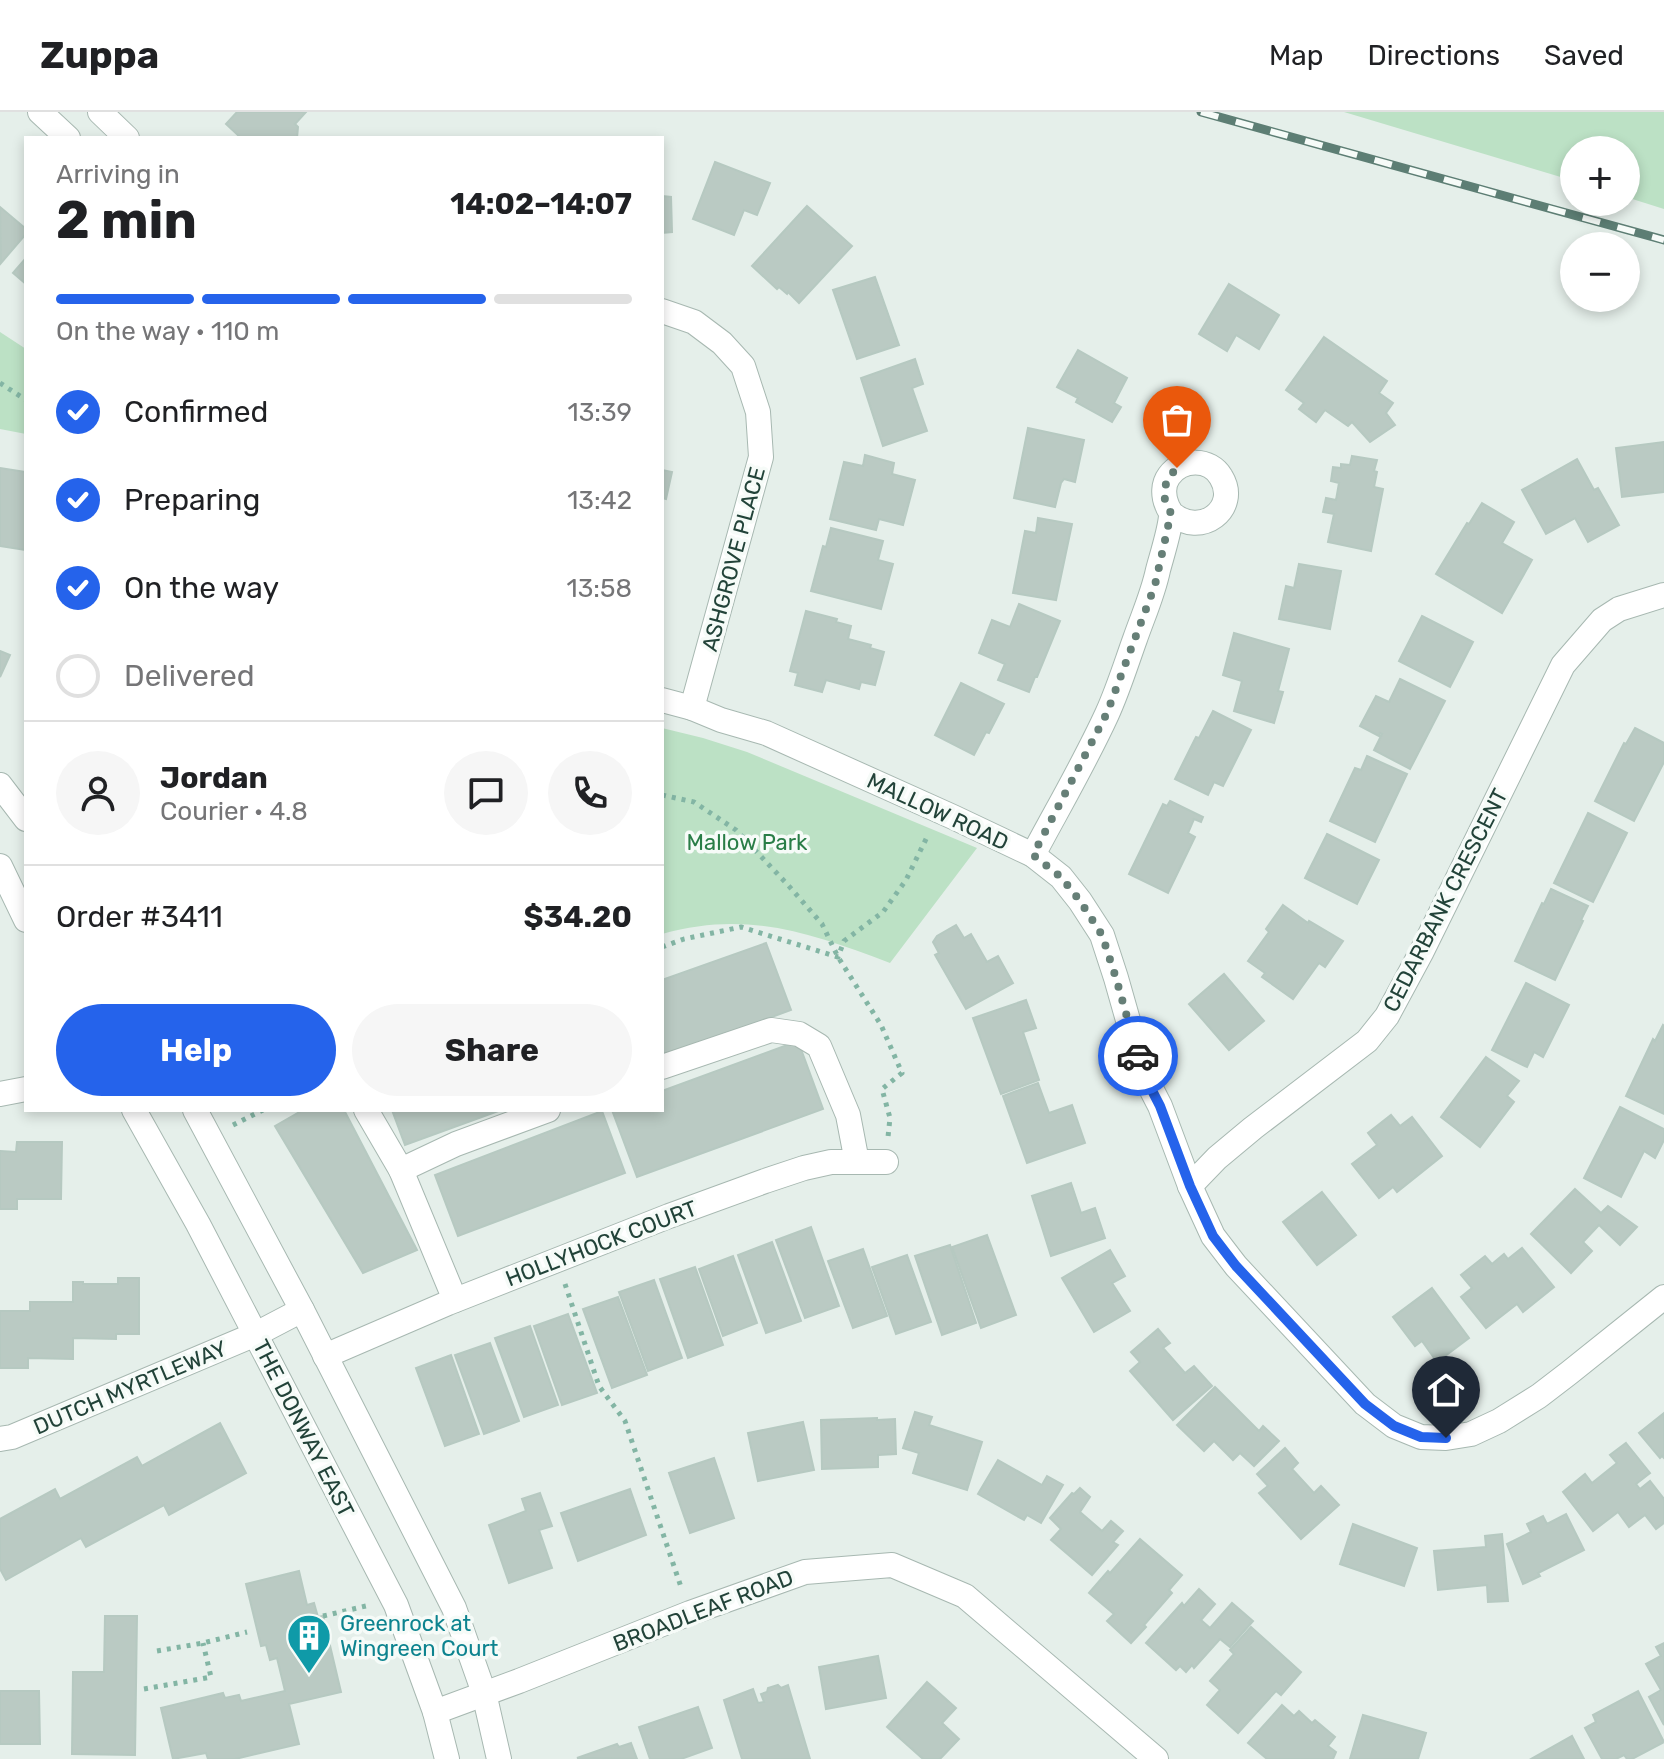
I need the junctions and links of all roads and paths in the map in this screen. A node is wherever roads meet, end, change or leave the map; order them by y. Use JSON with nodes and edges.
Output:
{"nodes":[{"id":1,"x":40,"y":112,"type":"edge"},
{"id":2,"x":100,"y":112,"type":"edge"},
{"id":3,"x":66,"y":136,"type":"edge"},
{"id":4,"x":125,"y":136,"type":"edge"},
{"id":5,"x":664,"y":312,"type":"edge"},
{"id":6,"x":0,"y":383,"type":"edge"},
{"id":7,"x":24,"y":399,"type":"edge"},
{"id":8,"x":1171,"y":513,"type":"dead end"},
{"id":9,"x":1664,"y":595,"type":"edge"},
{"id":10,"x":664,"y":701,"type":"edge"},
{"id":11,"x":692,"y":708,"type":"junction"},
{"id":12,"x":0,"y":785,"type":"edge"},
{"id":13,"x":664,"y":795,"type":"edge"},
{"id":14,"x":24,"y":816,"type":"edge"},
{"id":15,"x":925,"y":842,"type":"dead end"},
{"id":16,"x":1033,"y":855,"type":"junction"},
{"id":17,"x":0,"y":866,"type":"edge"},
{"id":18,"x":24,"y":913,"type":"edge"},
{"id":19,"x":664,"y":946,"type":"edge"},
{"id":20,"x":838,"y":957,"type":"junction"},
{"id":21,"x":664,"y":1066,"type":"edge"},
{"id":22,"x":24,"y":1089,"type":"edge"},
{"id":23,"x":0,"y":1094,"type":"edge"},
{"id":24,"x":135,"y":1112,"type":"edge"},
{"id":25,"x":196,"y":1112,"type":"edge"},
{"id":26,"x":259,"y":1112,"type":"edge"},
{"id":27,"x":367,"y":1112,"type":"edge"},
{"id":28,"x":543,"y":1112,"type":"edge"},
{"id":29,"x":225,"y":1129,"type":"dead end"},
{"id":30,"x":857,"y":1162,"type":"junction"},
{"id":31,"x":886,"y":1162,"type":"joint"},
{"id":32,"x":401,"y":1170,"type":"junction"},
{"id":33,"x":1190,"y":1186,"type":"junction"},
{"id":34,"x":557,"y":1260,"type":"junction"},
{"id":35,"x":1664,"y":1297,"type":"edge"},
{"id":36,"x":455,"y":1300,"type":"junction"},
{"id":37,"x":302,"y":1310,"type":"junction"},
{"id":38,"x":256,"y":1334,"type":"junction"},
{"id":39,"x":325,"y":1356,"type":"junction"},
{"id":40,"x":0,"y":1439,"type":"edge"},
{"id":41,"x":367,"y":1606,"type":"dead end"},
{"id":42,"x":690,"y":1613,"type":"junction"},
{"id":43,"x":323,"y":1616,"type":"dead end"},
{"id":44,"x":247,"y":1632,"type":"dead end"},
{"id":45,"x":203,"y":1643,"type":"junction"},
{"id":46,"x":157,"y":1651,"type":"dead end"},
{"id":47,"x":144,"y":1689,"type":"dead end"},
{"id":48,"x":484,"y":1693,"type":"junction"},
{"id":49,"x":435,"y":1712,"type":"junction"},
{"id":50,"x":447,"y":1759,"type":"edge"},
{"id":51,"x":499,"y":1759,"type":"edge"},
{"id":52,"x":1156,"y":1759,"type":"edge"}],
"edges":[{"from":1,"to":3,"type":"street"},
{"from":2,"to":4,"type":"street"},
{"from":5,"to":11,"type":"street","name":"ASHGROVE PLACE"},
{"from":6,"to":7,"type":"path"},
{"from":8,"to":16,"type":"street"},
{"from":9,"to":33,"type":"street","name":"CEDARBANK CRESCENT"},
{"from":10,"to":11,"type":"street","name":"MALLOW ROAD"},
{"from":11,"to":16,"type":"street","name":"MALLOW ROAD"},
{"from":12,"to":14,"type":"street"},
{"from":13,"to":20,"type":"path"},
{"from":15,"to":20,"type":"path"},
{"from":16,"to":33,"type":"street","name":"MALLOW ROAD"},
{"from":17,"to":18,"type":"street"},
{"from":19,"to":20,"type":"path"},
{"from":20,"to":31,"type":"path"},
{"from":21,"to":30,"type":"street"},
{"from":22,"to":23,"type":"street"},
{"from":24,"to":38,"type":"street","name":"THE DONWAY EAST"},
{"from":25,"to":37,"type":"street"},
{"from":26,"to":29,"type":"path"},
{"from":27,"to":32,"type":"street"},
{"from":28,"to":32,"type":"street"},
{"from":30,"to":31,"type":"street","name":"HOLLYHOCK COURT"},
{"from":30,"to":34,"type":"street","name":"HOLLYHOCK COURT"},
{"from":32,"to":36,"type":"street"},
{"from":33,"to":35,"type":"street","name":"MALLOW ROAD"},
{"from":34,"to":36,"type":"street","name":"HOLLYHOCK COURT"},
{"from":34,"to":42,"type":"path"},
{"from":36,"to":39,"type":"street","name":"HOLLYHOCK COURT"},
{"from":37,"to":38,"type":"street","name":"DUTCH MYRTLEWAY"},
{"from":37,"to":39,"type":"street"},
{"from":38,"to":40,"type":"street","name":"DUTCH MYRTLEWAY"},
{"from":38,"to":49,"type":"street","name":"THE DONWAY EAST"},
{"from":39,"to":48,"type":"street"},
{"from":41,"to":43,"type":"path"},
{"from":42,"to":48,"type":"street","name":"BROADLEAF ROAD"},
{"from":42,"to":52,"type":"street","name":"BROADLEAF ROAD"},
{"from":44,"to":45,"type":"path"},
{"from":45,"to":46,"type":"path"},
{"from":45,"to":47,"type":"path"},
{"from":48,"to":49,"type":"street","name":"BROADLEAF ROAD"},
{"from":48,"to":51,"type":"street"},
{"from":49,"to":50,"type":"street","name":"THE DONWAY EAST"}]}
